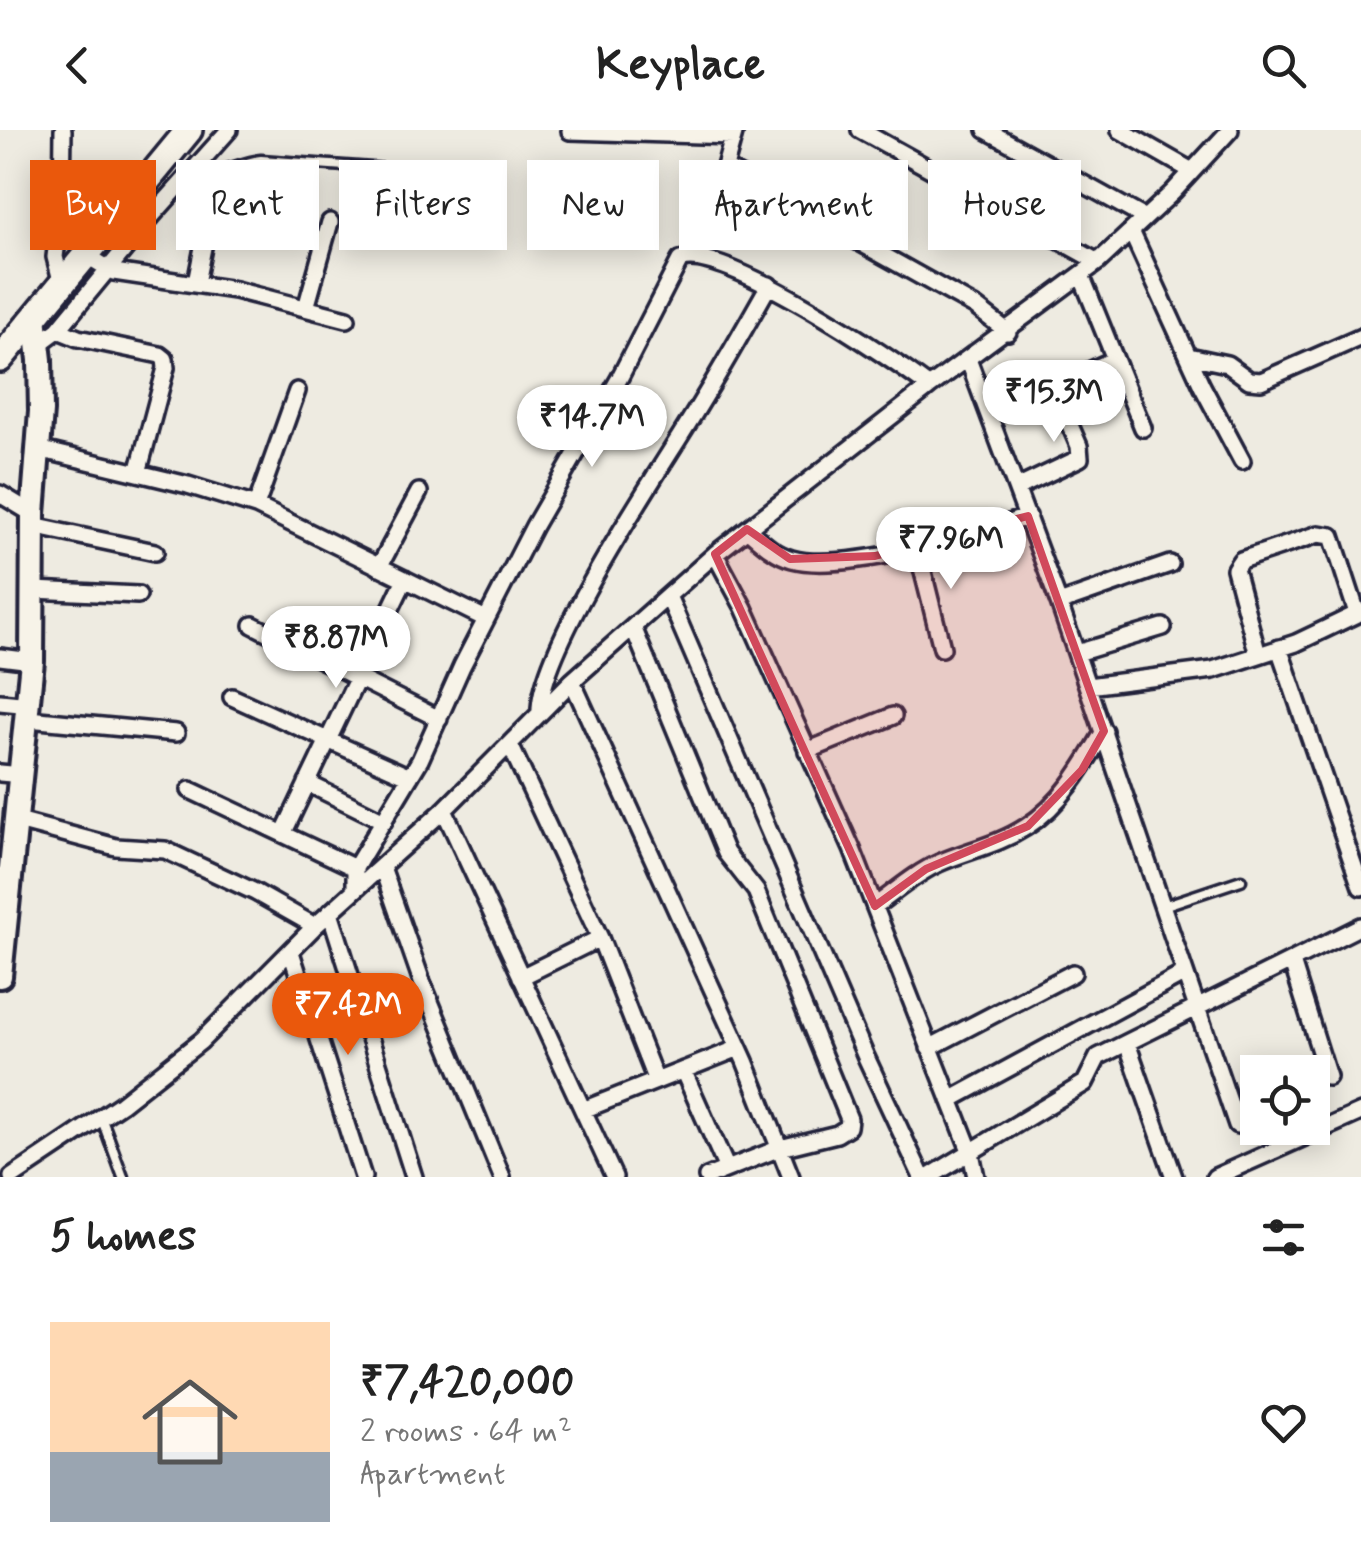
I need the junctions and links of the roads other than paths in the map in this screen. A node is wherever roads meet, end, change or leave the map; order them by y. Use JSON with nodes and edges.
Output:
{"nodes":[{"id":1,"x":63,"y":130,"type":"edge"},
{"id":2,"x":189,"y":130,"type":"edge"},
{"id":3,"x":229,"y":130,"type":"edge"},
{"id":4,"x":860,"y":130,"type":"edge"},
{"id":5,"x":986,"y":130,"type":"edge"},
{"id":6,"x":1120,"y":130,"type":"edge"},
{"id":7,"x":1230,"y":130,"type":"edge"},
{"id":8,"x":570,"y":131,"type":"edge"},
{"id":9,"x":734,"y":133,"type":"edge"},
{"id":10,"x":202,"y":160,"type":"edge"},
{"id":11,"x":726,"y":160,"type":"edge"},
{"id":12,"x":156,"y":170,"type":"edge"},
{"id":13,"x":1192,"y":171,"type":"junction"},
{"id":14,"x":176,"y":189,"type":"edge"},
{"id":15,"x":156,"y":211,"type":"edge"},
{"id":16,"x":1145,"y":218,"type":"junction"},
{"id":17,"x":330,"y":222,"type":"dead end"},
{"id":18,"x":1130,"y":231,"type":"junction"},
{"id":19,"x":90,"y":250,"type":"edge"},
{"id":20,"x":124,"y":250,"type":"edge"},
{"id":21,"x":203,"y":250,"type":"edge"},
{"id":22,"x":702,"y":250,"type":"edge"},
{"id":23,"x":873,"y":250,"type":"edge"},
{"id":24,"x":86,"y":255,"type":"junction"},
{"id":25,"x":700,"y":259,"type":"junction"},
{"id":26,"x":1098,"y":262,"type":"junction"},
{"id":27,"x":108,"y":270,"type":"junction"},
{"id":28,"x":1081,"y":275,"type":"junction"},
{"id":29,"x":196,"y":283,"type":"junction"},
{"id":30,"x":62,"y":284,"type":"junction"},
{"id":31,"x":769,"y":285,"type":"junction"},
{"id":32,"x":306,"y":308,"type":"junction"},
{"id":33,"x":34,"y":317,"type":"junction"},
{"id":34,"x":347,"y":318,"type":"dead end"},
{"id":35,"x":58,"y":330,"type":"junction"},
{"id":36,"x":1008,"y":332,"type":"junction"},
{"id":37,"x":1361,"y":337,"type":"edge"},
{"id":38,"x":38,"y":344,"type":"junction"},
{"id":39,"x":1189,"y":356,"type":"junction"},
{"id":40,"x":0,"y":359,"type":"edge"},
{"id":41,"x":968,"y":359,"type":"junction"},
{"id":42,"x":1116,"y":359,"type":"junction"},
{"id":43,"x":929,"y":387,"type":"junction"},
{"id":44,"x":1054,"y":388,"type":"junction"},
{"id":45,"x":297,"y":391,"type":"dead end"},
{"id":46,"x":992,"y":418,"type":"junction"},
{"id":47,"x":1142,"y":428,"type":"dead end"},
{"id":48,"x":38,"y":449,"type":"junction"},
{"id":49,"x":1242,"y":461,"type":"dead end"},
{"id":50,"x":138,"y":473,"type":"junction"},
{"id":51,"x":1017,"y":488,"type":"junction"},
{"id":52,"x":419,"y":492,"type":"dead end"},
{"id":53,"x":0,"y":494,"type":"edge"},
{"id":54,"x":256,"y":506,"type":"junction"},
{"id":55,"x":1028,"y":516,"type":"junction"},
{"id":56,"x":33,"y":520,"type":"junction"},
{"id":57,"x":747,"y":529,"type":"junction"},
{"id":58,"x":916,"y":548,"type":"junction"},
{"id":59,"x":155,"y":552,"type":"dead end"},
{"id":60,"x":715,"y":554,"type":"junction"},
{"id":61,"x":1170,"y":564,"type":"dead end"},
{"id":62,"x":379,"y":567,"type":"junction"},
{"id":63,"x":405,"y":579,"type":"junction"},
{"id":64,"x":34,"y":590,"type":"junction"},
{"id":65,"x":138,"y":595,"type":"dead end"},
{"id":66,"x":668,"y":596,"type":"junction"},
{"id":67,"x":1060,"y":602,"type":"junction"},
{"id":68,"x":1359,"y":613,"type":"edge"},
{"id":69,"x":486,"y":619,"type":"junction"},
{"id":70,"x":252,"y":625,"type":"dead end"},
{"id":71,"x":633,"y":627,"type":"junction"},
{"id":72,"x":1163,"y":628,"type":"dead end"},
{"id":73,"x":942,"y":648,"type":"dead end"},
{"id":74,"x":1279,"y":648,"type":"junction"},
{"id":75,"x":1077,"y":654,"type":"junction"},
{"id":76,"x":1258,"y":655,"type":"junction"},
{"id":77,"x":0,"y":657,"type":"edge"},
{"id":78,"x":32,"y":662,"type":"junction"},
{"id":79,"x":358,"y":677,"type":"junction"},
{"id":80,"x":572,"y":681,"type":"junction"},
{"id":81,"x":1088,"y":686,"type":"junction"},
{"id":82,"x":232,"y":697,"type":"dead end"},
{"id":83,"x":0,"y":702,"type":"edge"},
{"id":84,"x":29,"y":712,"type":"junction"},
{"id":85,"x":540,"y":714,"type":"junction"},
{"id":86,"x":893,"y":716,"type":"dead end"},
{"id":87,"x":438,"y":719,"type":"junction"},
{"id":88,"x":1104,"y":731,"type":"junction"},
{"id":89,"x":176,"y":733,"type":"dead end"},
{"id":90,"x":328,"y":740,"type":"junction"},
{"id":91,"x":510,"y":744,"type":"junction"},
{"id":92,"x":807,"y":751,"type":"junction"},
{"id":93,"x":11,"y":774,"type":"edge"},
{"id":94,"x":410,"y":777,"type":"junction"},
{"id":95,"x":307,"y":783,"type":"junction"},
{"id":96,"x":190,"y":790,"type":"dead end"},
{"id":97,"x":444,"y":810,"type":"junction"},
{"id":98,"x":18,"y":820,"type":"junction"},
{"id":99,"x":384,"y":821,"type":"junction"},
{"id":100,"x":283,"y":834,"type":"junction"},
{"id":101,"x":7,"y":862,"type":"edge"},
{"id":102,"x":382,"y":867,"type":"junction"},
{"id":103,"x":355,"y":868,"type":"junction"},
{"id":104,"x":1242,"y":880,"type":"dead end"},
{"id":105,"x":1361,"y":886,"type":"edge"},
{"id":106,"x":355,"y":890,"type":"junction"},
{"id":107,"x":874,"y":906,"type":"junction"},
{"id":108,"x":1163,"y":906,"type":"junction"},
{"id":109,"x":330,"y":912,"type":"junction"},
{"id":110,"x":3,"y":925,"type":"edge"},
{"id":111,"x":315,"y":926,"type":"junction"},
{"id":112,"x":1361,"y":926,"type":"edge"},
{"id":113,"x":600,"y":938,"type":"junction"},
{"id":114,"x":291,"y":952,"type":"junction"},
{"id":115,"x":1292,"y":962,"type":"junction"},
{"id":116,"x":1073,"y":973,"type":"dead end"},
{"id":117,"x":1184,"y":973,"type":"junction"},
{"id":118,"x":0,"y":976,"type":"edge"},
{"id":119,"x":521,"y":978,"type":"junction"},
{"id":120,"x":1197,"y":1010,"type":"junction"},
{"id":121,"x":1126,"y":1043,"type":"junction"},
{"id":122,"x":739,"y":1048,"type":"junction"},
{"id":123,"x":929,"y":1048,"type":"junction"},
{"id":124,"x":1321,"y":1055,"type":"edge"},
{"id":125,"x":684,"y":1070,"type":"junction"},
{"id":126,"x":656,"y":1080,"type":"junction"},
{"id":127,"x":950,"y":1100,"type":"junction"},
{"id":128,"x":583,"y":1110,"type":"junction"},
{"id":129,"x":1361,"y":1112,"type":"edge"},
{"id":130,"x":101,"y":1117,"type":"junction"},
{"id":131,"x":1236,"y":1125,"type":"dead end"},
{"id":132,"x":780,"y":1148,"type":"junction"},
{"id":133,"x":971,"y":1153,"type":"junction"},
{"id":134,"x":727,"y":1169,"type":"junction"},
{"id":135,"x":12,"y":1177,"type":"edge"},
{"id":136,"x":123,"y":1177,"type":"edge"},
{"id":137,"x":364,"y":1177,"type":"edge"},
{"id":138,"x":414,"y":1177,"type":"edge"},
{"id":139,"x":502,"y":1177,"type":"edge"},
{"id":140,"x":614,"y":1177,"type":"edge"},
{"id":141,"x":708,"y":1177,"type":"edge"},
{"id":142,"x":791,"y":1177,"type":"edge"},
{"id":143,"x":926,"y":1177,"type":"edge"},
{"id":144,"x":976,"y":1177,"type":"edge"},
{"id":145,"x":1174,"y":1177,"type":"edge"},
{"id":146,"x":1216,"y":1177,"type":"edge"}],
"edges":[{"from":1,"to":30,"type":"street"},
{"from":2,"to":12,"type":"main road"},
{"from":3,"to":10,"type":"street"},
{"from":4,"to":26,"type":"street"},
{"from":5,"to":16,"type":"street"},
{"from":6,"to":13,"type":"street"},
{"from":7,"to":13,"type":"street"},
{"from":8,"to":9,"type":"street"},
{"from":9,"to":11,"type":"street"},
{"from":13,"to":16,"type":"street"},
{"from":14,"to":15,"type":"street"},
{"from":16,"to":18,"type":"street"},
{"from":17,"to":32,"type":"street"},
{"from":18,"to":26,"type":"street"},
{"from":18,"to":39,"type":"street"},
{"from":19,"to":24,"type":"main road"},
{"from":20,"to":27,"type":"street"},
{"from":21,"to":29,"type":"street"},
{"from":22,"to":25,"type":"street"},
{"from":23,"to":36,"type":"street"},
{"from":24,"to":27,"type":"street"},
{"from":24,"to":30,"type":"main road"},
{"from":25,"to":31,"type":"street"},
{"from":25,"to":69,"type":"street"},
{"from":26,"to":28,"type":"street"},
{"from":27,"to":29,"type":"street"},
{"from":27,"to":35,"type":"street"},
{"from":28,"to":36,"type":"street"},
{"from":28,"to":42,"type":"street"},
{"from":29,"to":32,"type":"street"},
{"from":30,"to":33,"type":"main road"},
{"from":31,"to":43,"type":"street"},
{"from":31,"to":85,"type":"street"},
{"from":32,"to":34,"type":"street"},
{"from":33,"to":38,"type":"street"},
{"from":33,"to":40,"type":"main road"},
{"from":35,"to":38,"type":"street"},
{"from":35,"to":50,"type":"street"},
{"from":36,"to":41,"type":"street"},
{"from":37,"to":39,"type":"street"},
{"from":38,"to":48,"type":"street"},
{"from":39,"to":49,"type":"street"},
{"from":41,"to":43,"type":"street"},
{"from":41,"to":46,"type":"street"},
{"from":42,"to":44,"type":"street"},
{"from":42,"to":47,"type":"street"},
{"from":43,"to":57,"type":"street"},
{"from":44,"to":46,"type":"street"},
{"from":44,"to":51,"type":"street"},
{"from":45,"to":54,"type":"street"},
{"from":46,"to":51,"type":"street"},
{"from":48,"to":50,"type":"street"},
{"from":48,"to":56,"type":"street"},
{"from":50,"to":54,"type":"street"},
{"from":51,"to":55,"type":"street"},
{"from":52,"to":62,"type":"street"},
{"from":53,"to":56,"type":"street"},
{"from":54,"to":62,"type":"street"},
{"from":55,"to":58,"type":"street"},
{"from":55,"to":67,"type":"street"},
{"from":56,"to":59,"type":"street"},
{"from":56,"to":64,"type":"street"},
{"from":57,"to":58,"type":"street"},
{"from":57,"to":60,"type":"street"},
{"from":58,"to":73,"type":"street"},
{"from":60,"to":66,"type":"street"},
{"from":60,"to":92,"type":"street"},
{"from":61,"to":67,"type":"street"},
{"from":62,"to":63,"type":"street"},
{"from":63,"to":69,"type":"street"},
{"from":63,"to":79,"type":"street"},
{"from":64,"to":65,"type":"street"},
{"from":64,"to":78,"type":"street"},
{"from":66,"to":71,"type":"street"},
{"from":66,"to":143,"type":"street"},
{"from":67,"to":75,"type":"street"},
{"from":68,"to":74,"type":"street"},
{"from":68,"to":76,"type":"street"},
{"from":69,"to":87,"type":"street"},
{"from":70,"to":79,"type":"street"},
{"from":71,"to":80,"type":"street"},
{"from":71,"to":132,"type":"street"},
{"from":72,"to":75,"type":"street"},
{"from":74,"to":76,"type":"street"},
{"from":74,"to":105,"type":"street"},
{"from":75,"to":81,"type":"street"},
{"from":76,"to":81,"type":"street"},
{"from":77,"to":78,"type":"street"},
{"from":78,"to":84,"type":"street"},
{"from":79,"to":87,"type":"street"},
{"from":79,"to":90,"type":"street"},
{"from":80,"to":85,"type":"street"},
{"from":80,"to":122,"type":"street"},
{"from":81,"to":88,"type":"street"},
{"from":82,"to":90,"type":"street"},
{"from":83,"to":84,"type":"street"},
{"from":84,"to":89,"type":"street"},
{"from":84,"to":93,"type":"street"},
{"from":85,"to":91,"type":"street"},
{"from":86,"to":92,"type":"street"},
{"from":87,"to":94,"type":"street"},
{"from":88,"to":107,"type":"street"},
{"from":88,"to":108,"type":"street"},
{"from":90,"to":94,"type":"street"},
{"from":90,"to":95,"type":"street"},
{"from":91,"to":97,"type":"street"},
{"from":91,"to":113,"type":"street"},
{"from":92,"to":107,"type":"street"},
{"from":93,"to":98,"type":"street"},
{"from":94,"to":99,"type":"street"},
{"from":95,"to":99,"type":"street"},
{"from":95,"to":100,"type":"street"},
{"from":96,"to":100,"type":"street"},
{"from":97,"to":102,"type":"street"},
{"from":97,"to":119,"type":"street"},
{"from":98,"to":101,"type":"street"},
{"from":98,"to":111,"type":"street"},
{"from":99,"to":103,"type":"street"},
{"from":100,"to":103,"type":"street"},
{"from":101,"to":110,"type":"street"},
{"from":102,"to":106,"type":"street"},
{"from":102,"to":139,"type":"street"},
{"from":103,"to":106,"type":"street"},
{"from":104,"to":108,"type":"lane"},
{"from":106,"to":109,"type":"street"},
{"from":107,"to":123,"type":"street"},
{"from":108,"to":117,"type":"street"},
{"from":109,"to":111,"type":"street"},
{"from":109,"to":138,"type":"street"},
{"from":110,"to":118,"type":"street"},
{"from":111,"to":114,"type":"street"},
{"from":112,"to":115,"type":"street"},
{"from":113,"to":119,"type":"street"},
{"from":113,"to":126,"type":"street"},
{"from":114,"to":130,"type":"street"},
{"from":114,"to":137,"type":"street"},
{"from":115,"to":120,"type":"street"},
{"from":115,"to":124,"type":"street"},
{"from":116,"to":123,"type":"street"},
{"from":117,"to":120,"type":"street"},
{"from":117,"to":127,"type":"street"},
{"from":119,"to":128,"type":"street"},
{"from":120,"to":121,"type":"street"},
{"from":120,"to":131,"type":"street"},
{"from":121,"to":133,"type":"street"},
{"from":121,"to":145,"type":"street"},
{"from":122,"to":125,"type":"street"},
{"from":122,"to":132,"type":"street"},
{"from":123,"to":127,"type":"street"},
{"from":125,"to":126,"type":"street"},
{"from":125,"to":134,"type":"street"},
{"from":126,"to":128,"type":"street"},
{"from":127,"to":133,"type":"street"},
{"from":128,"to":140,"type":"street"},
{"from":129,"to":146,"type":"street"},
{"from":130,"to":135,"type":"street"},
{"from":130,"to":136,"type":"lane"},
{"from":132,"to":134,"type":"street"},
{"from":132,"to":142,"type":"street"},
{"from":133,"to":143,"type":"street"},
{"from":133,"to":144,"type":"street"},
{"from":134,"to":141,"type":"street"}]}
